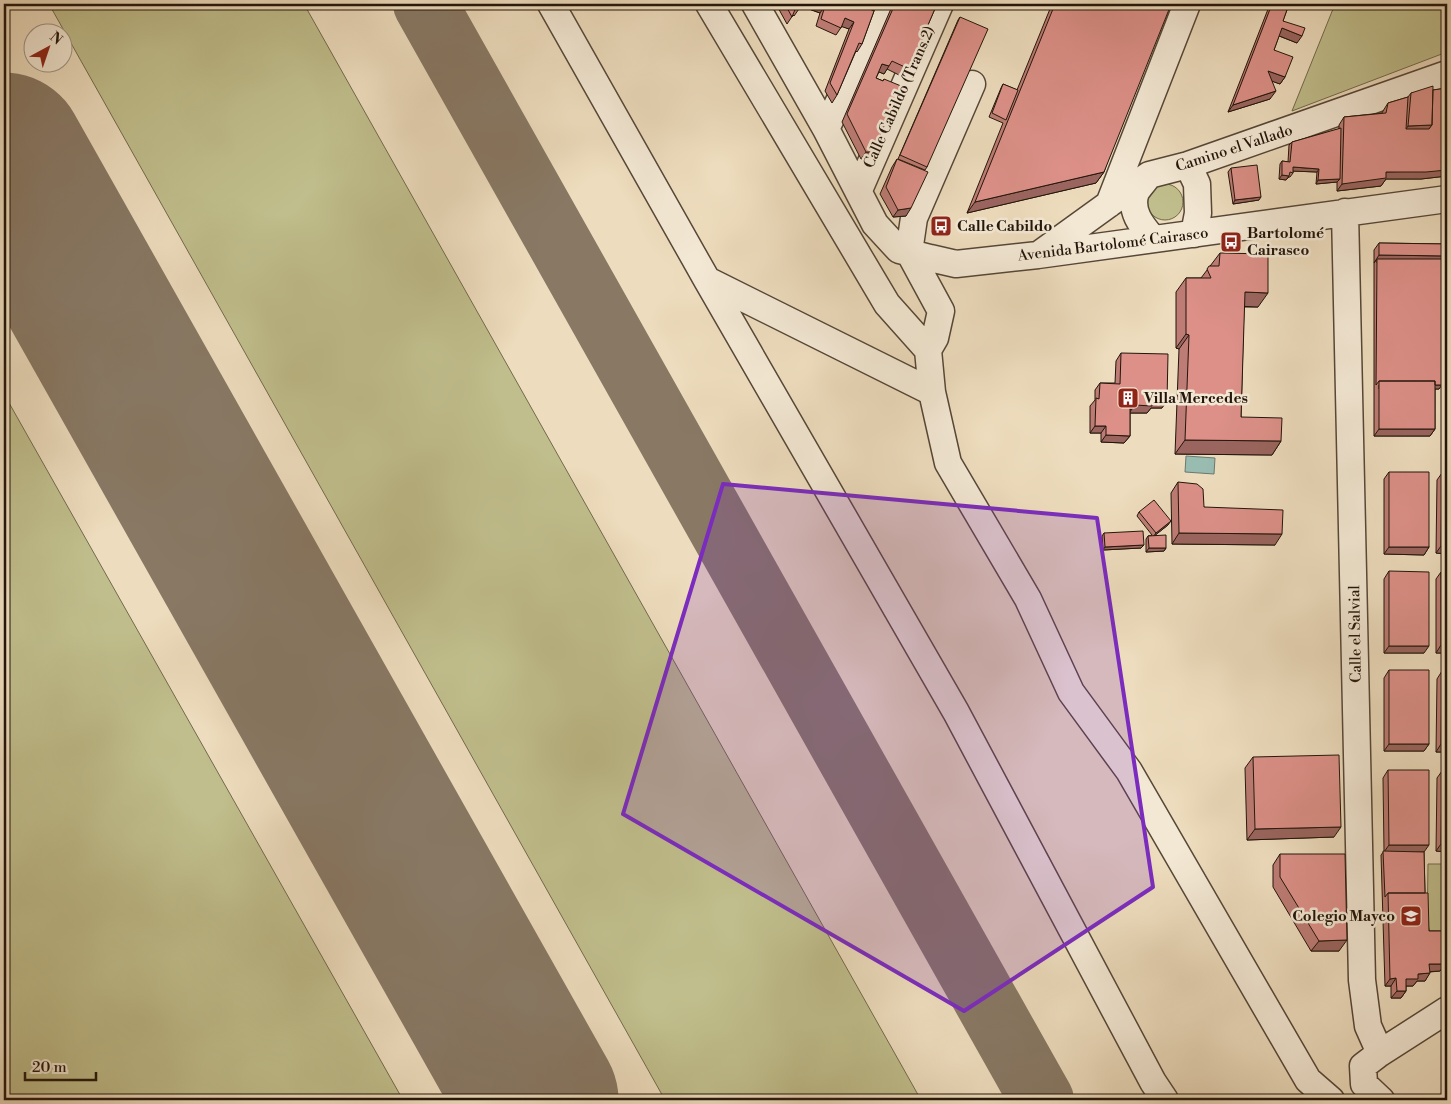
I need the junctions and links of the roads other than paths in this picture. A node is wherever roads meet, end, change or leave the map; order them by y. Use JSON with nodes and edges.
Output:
{"nodes":[{"id":1,"x":551,"y":4,"type":"edge"},
{"id":2,"x":709,"y":4,"type":"edge"},
{"id":3,"x":755,"y":4,"type":"edge"},
{"id":4,"x":885,"y":4,"type":"edge"},
{"id":5,"x":940,"y":4,"type":"edge"},
{"id":6,"x":1158,"y":4,"type":"edge"},
{"id":7,"x":1186,"y":9,"type":"edge"},
{"id":8,"x":1447,"y":74,"type":"edge"},
{"id":9,"x":972,"y":84,"type":"dead end"},
{"id":10,"x":826,"y":129,"type":"junction"},
{"id":11,"x":1132,"y":148,"type":"junction"},
{"id":12,"x":1188,"y":165,"type":"junction"},
{"id":13,"x":1149,"y":175,"type":"junction"},
{"id":14,"x":859,"y":190,"type":"junction"},
{"id":15,"x":1447,"y":199,"type":"edge"},
{"id":16,"x":1109,"y":204,"type":"junction"},
{"id":17,"x":1345,"y":212,"type":"junction"},
{"id":18,"x":1194,"y":234,"type":"junction"},
{"id":19,"x":1153,"y":239,"type":"junction"},
{"id":20,"x":904,"y":251,"type":"junction"},
{"id":21,"x":1038,"y":255,"type":"junction"},
{"id":22,"x":707,"y":280,"type":"junction"},
{"id":23,"x":928,"y":350,"type":"junction"},
{"id":24,"x":932,"y":392,"type":"junction"},
{"id":25,"x":1447,"y":1010,"type":"edge"},
{"id":26,"x":1371,"y":1059,"type":"junction"},
{"id":27,"x":1165,"y":1100,"type":"edge"},
{"id":28,"x":1332,"y":1100,"type":"edge"},
{"id":29,"x":1381,"y":1100,"type":"edge"}],
"edges":[{"from":1,"to":22,"type":"street"},
{"from":2,"to":23,"type":"street"},
{"from":3,"to":10,"type":"street"},
{"from":4,"to":10,"type":"street"},
{"from":5,"to":14,"type":"street","name":"Calle Cabildo (Trans.2)"},
{"from":6,"to":7,"type":"street"},
{"from":7,"to":11,"type":"street"},
{"from":8,"to":12,"type":"street","name":"Camino el Vallado"},
{"from":9,"to":20,"type":"street"},
{"from":10,"to":14,"type":"street"},
{"from":11,"to":13,"type":"street"},
{"from":11,"to":16,"type":"street"},
{"from":12,"to":13,"type":"street","name":"Camino el Vallado"},
{"from":12,"to":18,"type":"street"},
{"from":13,"to":16,"type":"street","name":"Camino el Vallado"},
{"from":13,"to":19,"type":"street"},
{"from":14,"to":20,"type":"street"},
{"from":15,"to":17,"type":"street","name":"Avenida Bartolomé Cairasco"},
{"from":16,"to":21,"type":"street","name":"Camino el Vallado"},
{"from":17,"to":18,"type":"street","name":"Avenida Bartolomé Cairasco"},
{"from":17,"to":26,"type":"street","name":"Calle el Salvial"},
{"from":18,"to":19,"type":"street","name":"Avenida Bartolomé Cairasco"},
{"from":19,"to":21,"type":"street","name":"Avenida Bartolomé Cairasco"},
{"from":20,"to":21,"type":"street","name":"Avenida Bartolomé Cairasco"},
{"from":20,"to":23,"type":"street"},
{"from":22,"to":24,"type":"street"},
{"from":22,"to":27,"type":"street"},
{"from":23,"to":24,"type":"street"},
{"from":24,"to":28,"type":"street"},
{"from":25,"to":26,"type":"street"},
{"from":26,"to":29,"type":"street","name":"Calle el Salvial"}]}
